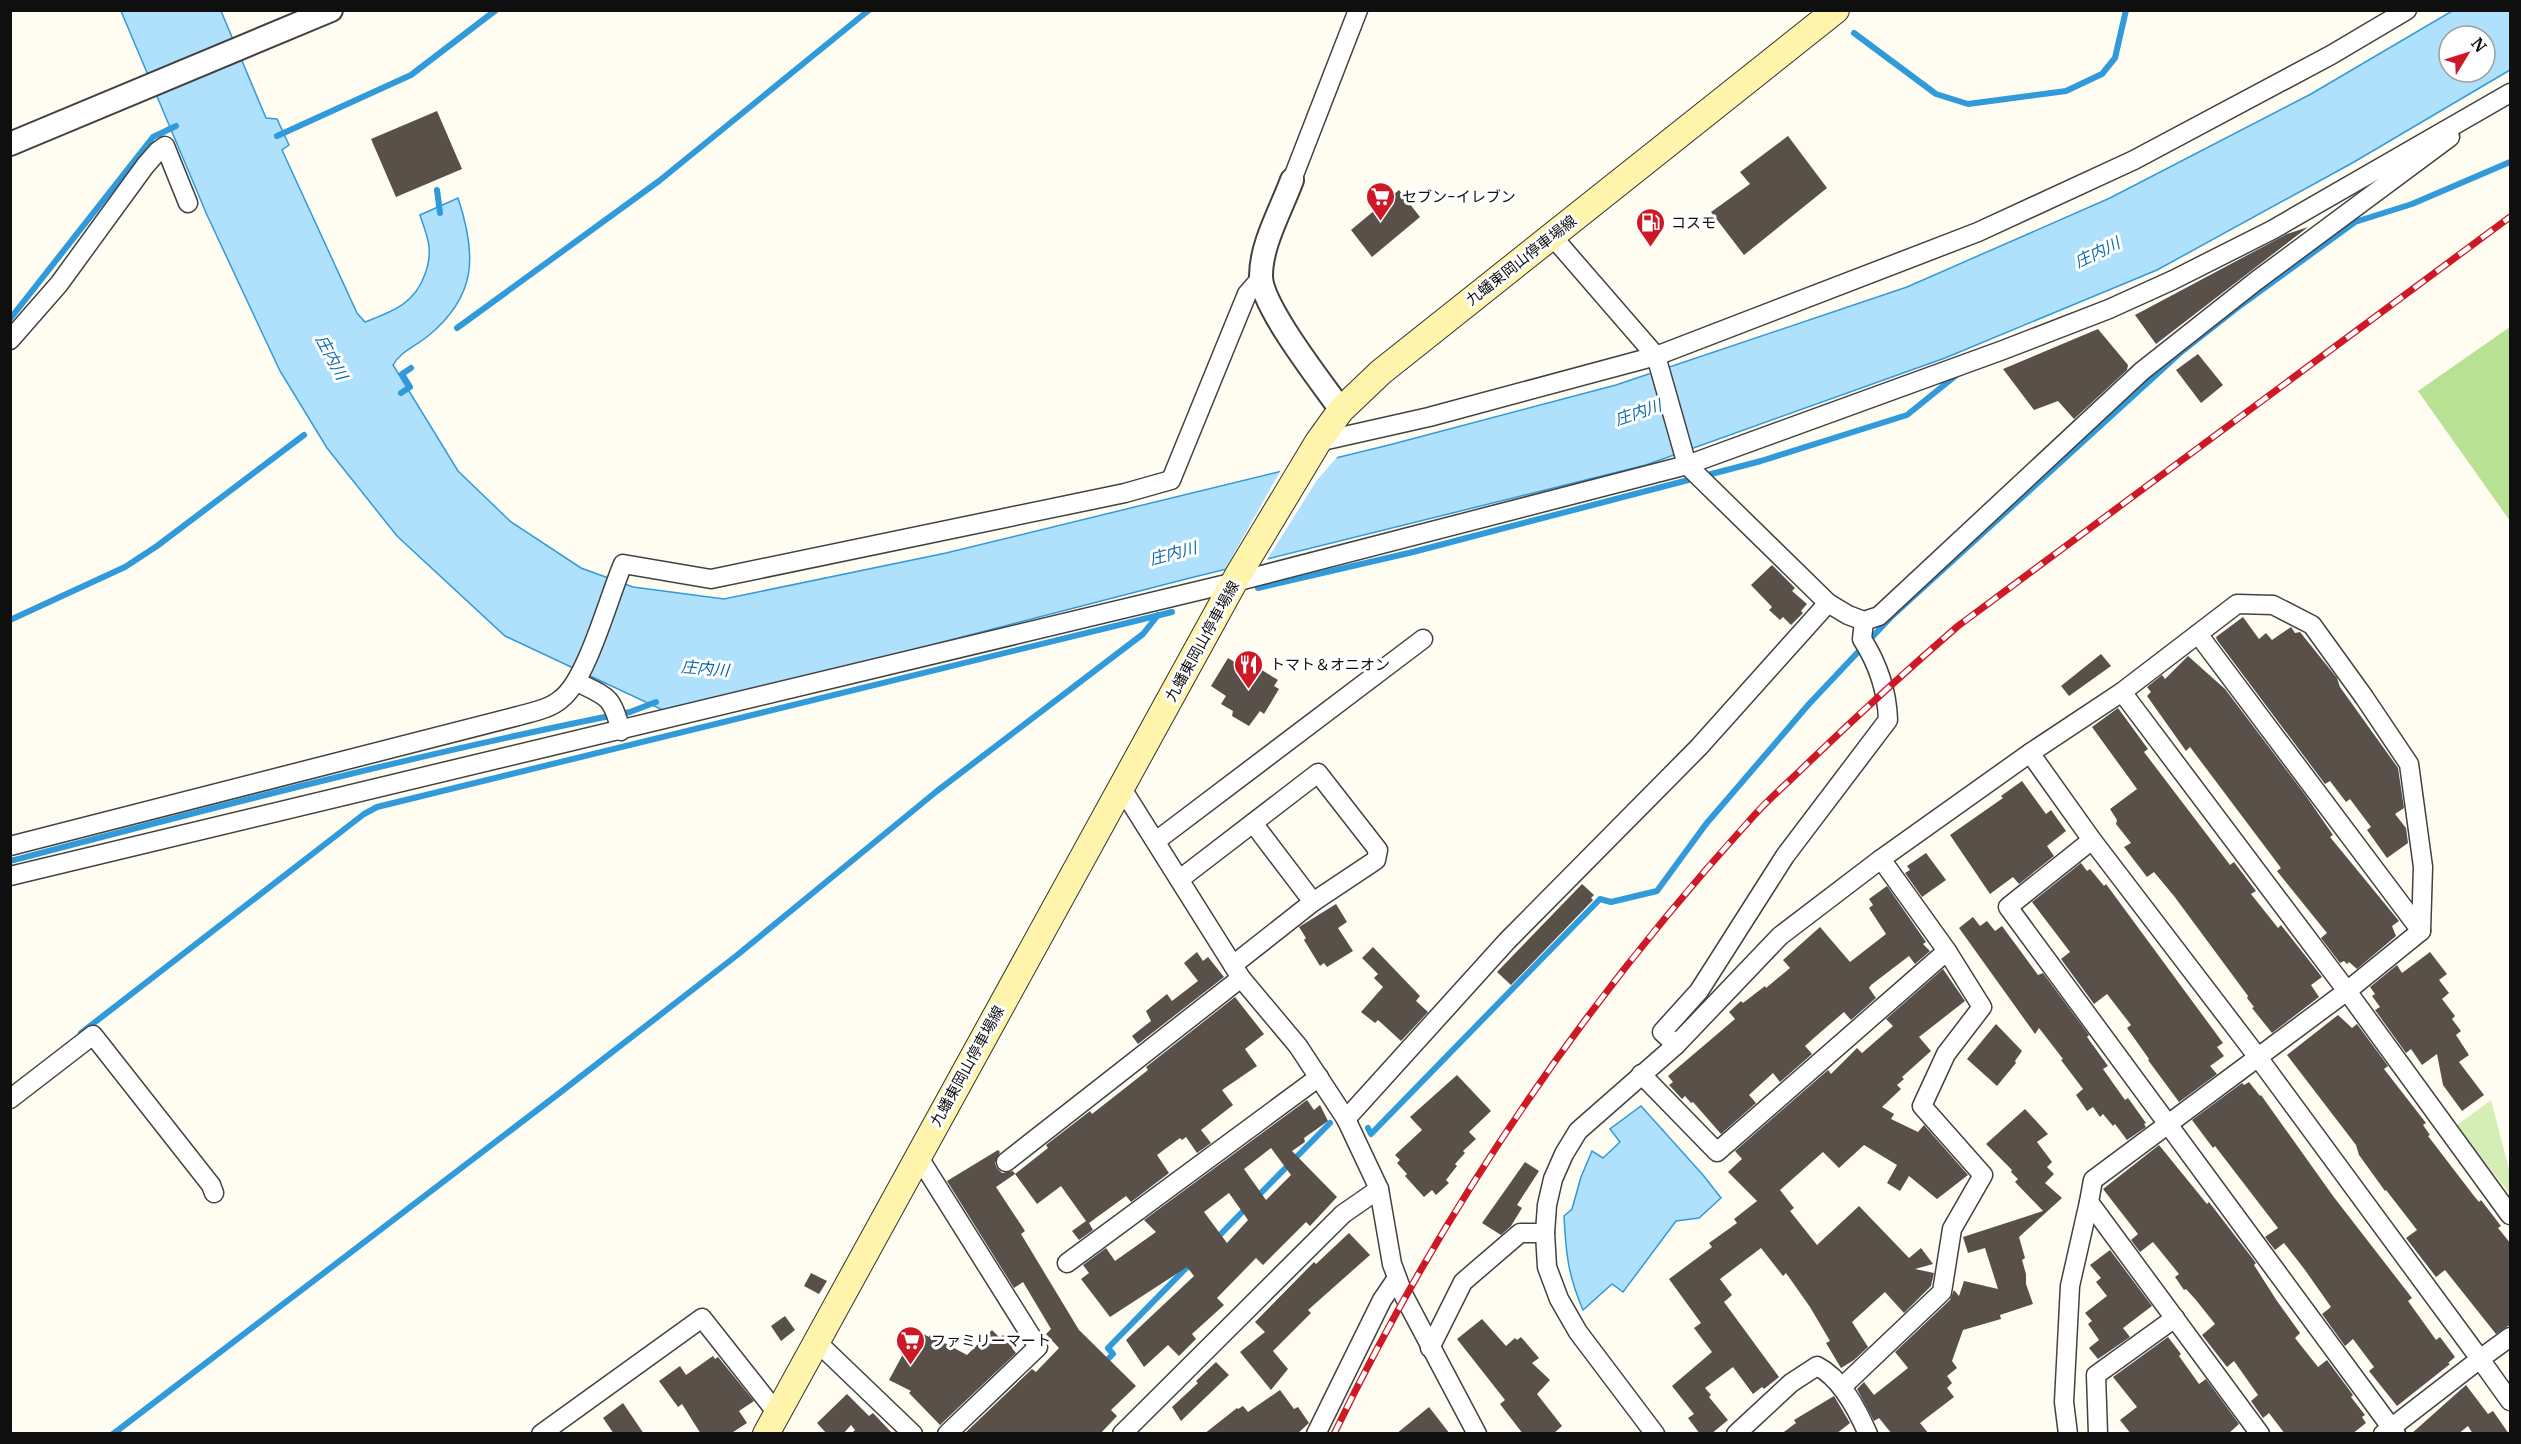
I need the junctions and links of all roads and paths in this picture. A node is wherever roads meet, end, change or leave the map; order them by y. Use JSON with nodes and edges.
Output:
{"nodes":[{"id":1,"x":331,"y":10,"type":"edge"},
{"id":2,"x":1358,"y":10,"type":"edge"},
{"id":3,"x":1836,"y":10,"type":"edge"},
{"id":4,"x":2408,"y":10,"type":"edge"},
{"id":5,"x":2511,"y":93,"type":"edge"},
{"id":6,"x":2489,"y":106,"type":"junction"},
{"id":7,"x":10,"y":144,"type":"edge"},
{"id":8,"x":1292,"y":180,"type":"joint"},
{"id":9,"x":188,"y":203,"type":"dead end"},
{"id":10,"x":1552,"y":236,"type":"junction"},
{"id":11,"x":1261,"y":278,"type":"junction"},
{"id":12,"x":10,"y":340,"type":"edge"},
{"id":13,"x":1657,"y":359,"type":"junction"},
{"id":14,"x":1341,"y":410,"type":"junction"},
{"id":15,"x":1314,"y":448,"type":"junction"},
{"id":16,"x":1693,"y":469,"type":"junction"},
{"id":17,"x":1236,"y":579,"type":"junction"},
{"id":18,"x":1828,"y":603,"type":"junction"},
{"id":19,"x":1864,"y":621,"type":"junction"},
{"id":20,"x":2198,"y":634,"type":"junction"},
{"id":21,"x":1424,"y":639,"type":"dead end"},
{"id":22,"x":578,"y":678,"type":"junction"},
{"id":23,"x":2122,"y":692,"type":"junction"},
{"id":24,"x":620,"y":729,"type":"junction"},
{"id":25,"x":2030,"y":753,"type":"junction"},
{"id":26,"x":1121,"y":787,"type":"junction"},
{"id":27,"x":1253,"y":823,"type":"junction"},
{"id":28,"x":2092,"y":840,"type":"junction"},
{"id":29,"x":1156,"y":841,"type":"junction"},
{"id":30,"x":10,"y":846,"type":"edge"},
{"id":31,"x":1881,"y":859,"type":"junction"},
{"id":32,"x":10,"y":876,"type":"edge"},
{"id":33,"x":1180,"y":879,"type":"junction"},
{"id":34,"x":1313,"y":902,"type":"junction"},
{"id":35,"x":2421,"y":931,"type":"junction"},
{"id":36,"x":1947,"y":951,"type":"junction"},
{"id":37,"x":1237,"y":971,"type":"junction"},
{"id":38,"x":2347,"y":991,"type":"junction"},
{"id":39,"x":1676,"y":1045,"type":"junction"},
{"id":40,"x":2257,"y":1056,"type":"junction"},
{"id":41,"x":1641,"y":1074,"type":"junction"},
{"id":42,"x":1319,"y":1077,"type":"junction"},
{"id":43,"x":10,"y":1099,"type":"edge"},
{"id":44,"x":1346,"y":1119,"type":"junction"},
{"id":45,"x":2169,"y":1125,"type":"junction"},
{"id":46,"x":918,"y":1156,"type":"junction"},
{"id":47,"x":1006,"y":1162,"type":"dead end"},
{"id":48,"x":1378,"y":1189,"type":"junction"},
{"id":49,"x":214,"y":1193,"type":"dead end"},
{"id":50,"x":2089,"y":1202,"type":"junction"},
{"id":51,"x":2511,"y":1215,"type":"edge"},
{"id":52,"x":1545,"y":1233,"type":"junction"},
{"id":53,"x":1067,"y":1263,"type":"dead end"},
{"id":54,"x":1397,"y":1278,"type":"junction"},
{"id":55,"x":2175,"y":1318,"type":"junction"},
{"id":56,"x":2511,"y":1337,"type":"edge"},
{"id":57,"x":816,"y":1341,"type":"junction"},
{"id":58,"x":1430,"y":1348,"type":"junction"},
{"id":59,"x":2480,"y":1359,"type":"junction"},
{"id":60,"x":1842,"y":1387,"type":"junction"},
{"id":61,"x":2511,"y":1401,"type":"edge"},
{"id":62,"x":771,"y":1423,"type":"edge"},
{"id":63,"x":2390,"y":1432,"type":"edge"},
{"id":64,"x":541,"y":1434,"type":"edge"},
{"id":65,"x":913,"y":1434,"type":"edge"},
{"id":66,"x":947,"y":1434,"type":"edge"},
{"id":67,"x":1122,"y":1434,"type":"edge"},
{"id":68,"x":1316,"y":1434,"type":"edge"},
{"id":69,"x":1477,"y":1434,"type":"edge"},
{"id":70,"x":1655,"y":1434,"type":"edge"},
{"id":71,"x":1736,"y":1434,"type":"edge"},
{"id":72,"x":1868,"y":1434,"type":"edge"},
{"id":73,"x":2067,"y":1434,"type":"edge"},
{"id":74,"x":2098,"y":1434,"type":"edge"},
{"id":75,"x":2260,"y":1434,"type":"edge"}],
"edges":[{"from":1,"to":7,"type":"street"},
{"from":2,"to":8,"type":"street"},
{"from":3,"to":10,"type":"main road","name":"九蟠東岡山停車場線"},
{"from":4,"to":13,"type":"street"},
{"from":5,"to":6,"type":"street"},
{"from":6,"to":16,"type":"street"},
{"from":6,"to":19,"type":"street"},
{"from":8,"to":11,"type":"street"},
{"from":9,"to":12,"type":"street"},
{"from":10,"to":13,"type":"street"},
{"from":10,"to":14,"type":"main road","name":"九蟠東岡山停車場線"},
{"from":11,"to":14,"type":"street"},
{"from":11,"to":22,"type":"street"},
{"from":13,"to":15,"type":"street"},
{"from":13,"to":16,"type":"street"},
{"from":14,"to":15,"type":"main road","name":"九蟠東岡山停車場線"},
{"from":15,"to":17,"type":"main road","name":"九蟠東岡山停車場線"},
{"from":16,"to":17,"type":"street"},
{"from":16,"to":18,"type":"street"},
{"from":17,"to":24,"type":"street"},
{"from":17,"to":26,"type":"main road","name":"九蟠東岡山停車場線"},
{"from":18,"to":19,"type":"street"},
{"from":18,"to":44,"type":"street"},
{"from":19,"to":39,"type":"street"},
{"from":20,"to":23,"type":"street"},
{"from":20,"to":35,"type":"street"},
{"from":20,"to":35,"type":"street"},
{"from":21,"to":29,"type":"street"},
{"from":22,"to":24,"type":"street"},
{"from":22,"to":30,"type":"street"},
{"from":23,"to":25,"type":"street"},
{"from":23,"to":38,"type":"street"},
{"from":24,"to":32,"type":"street"},
{"from":25,"to":28,"type":"street"},
{"from":25,"to":31,"type":"street"},
{"from":26,"to":29,"type":"street"},
{"from":26,"to":46,"type":"main road","name":"九蟠東岡山停車場線"},
{"from":27,"to":33,"type":"street"},
{"from":27,"to":34,"type":"street"},
{"from":27,"to":34,"type":"street"},
{"from":28,"to":40,"type":"street"},
{"from":28,"to":45,"type":"street"},
{"from":29,"to":33,"type":"street"},
{"from":31,"to":36,"type":"street"},
{"from":31,"to":39,"type":"street"},
{"from":33,"to":37,"type":"street"},
{"from":34,"to":37,"type":"street"},
{"from":35,"to":38,"type":"street"},
{"from":36,"to":41,"type":"street"},
{"from":36,"to":60,"type":"street"},
{"from":37,"to":42,"type":"street"},
{"from":37,"to":47,"type":"street"},
{"from":38,"to":40,"type":"street"},
{"from":38,"to":51,"type":"street"},
{"from":39,"to":41,"type":"street"},
{"from":40,"to":45,"type":"street"},
{"from":40,"to":59,"type":"street"},
{"from":41,"to":52,"type":"street"},
{"from":42,"to":44,"type":"street"},
{"from":42,"to":53,"type":"street"},
{"from":43,"to":49,"type":"street"},
{"from":44,"to":48,"type":"street"},
{"from":45,"to":50,"type":"street"},
{"from":45,"to":63,"type":"street"},
{"from":46,"to":57,"type":"main road","name":"九蟠東岡山停車場線"},
{"from":46,"to":66,"type":"street"},
{"from":48,"to":54,"type":"street"},
{"from":48,"to":67,"type":"street"},
{"from":50,"to":55,"type":"street"},
{"from":50,"to":73,"type":"street"},
{"from":52,"to":58,"type":"street"},
{"from":52,"to":70,"type":"street"},
{"from":54,"to":58,"type":"street"},
{"from":54,"to":68,"type":"street"},
{"from":55,"to":74,"type":"street"},
{"from":55,"to":75,"type":"street"},
{"from":56,"to":59,"type":"street"},
{"from":57,"to":62,"type":"main road","name":"九蟠東岡山停車場線"},
{"from":57,"to":65,"type":"street"},
{"from":58,"to":69,"type":"street"},
{"from":59,"to":61,"type":"street"},
{"from":59,"to":63,"type":"street"},
{"from":60,"to":71,"type":"street"},
{"from":60,"to":72,"type":"street"},
{"from":62,"to":64,"type":"street"}]}
